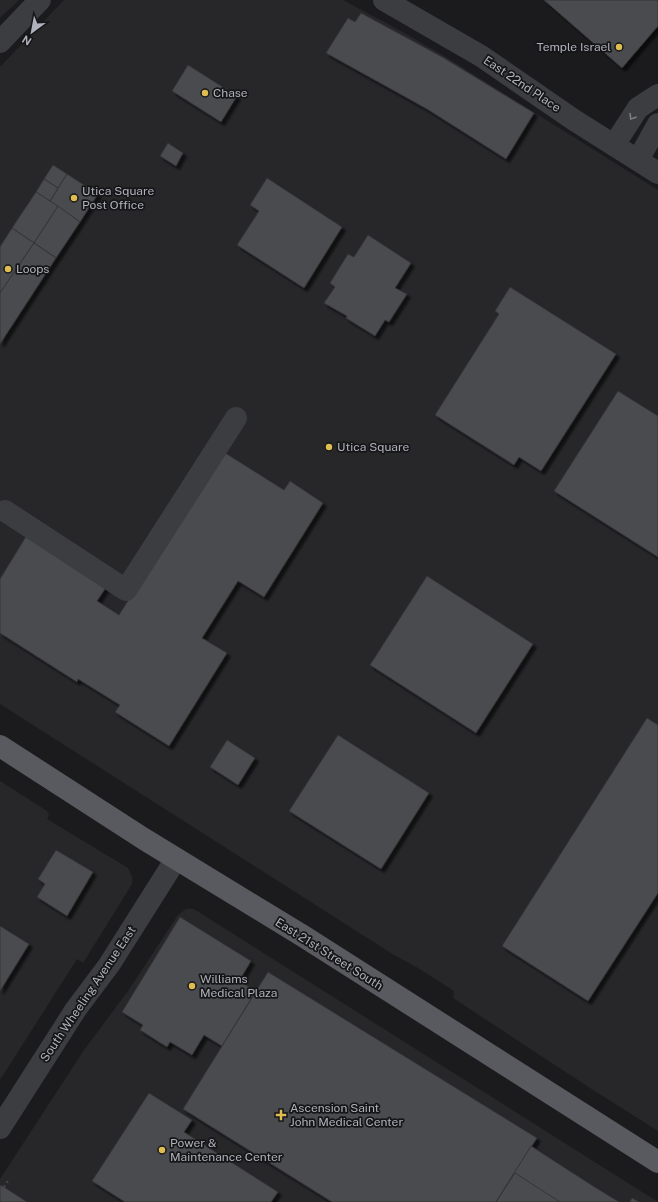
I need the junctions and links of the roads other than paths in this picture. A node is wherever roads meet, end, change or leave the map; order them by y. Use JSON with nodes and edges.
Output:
{"nodes":[{"id":1,"x":40,"y":0,"type":"edge"},
{"id":2,"x":384,"y":0,"type":"edge"},
{"id":3,"x":0,"y":42,"type":"edge"},
{"id":4,"x":658,"y":95,"type":"edge"},
{"id":5,"x":658,"y":124,"type":"edge"},
{"id":6,"x":614,"y":145,"type":"junction"},
{"id":7,"x":638,"y":160,"type":"junction"},
{"id":8,"x":658,"y":173,"type":"edge"},
{"id":9,"x":236,"y":418,"type":"dead end"},
{"id":10,"x":5,"y":511,"type":"dead end"},
{"id":11,"x":0,"y":746,"type":"edge"},
{"id":12,"x":176,"y":859,"type":"junction"},
{"id":13,"x":0,"y":1128,"type":"edge"},
{"id":14,"x":658,"y":1162,"type":"edge"}],
"edges":[{"from":1,"to":3,"type":"street"},
{"from":2,"to":6,"type":"street","name":"East 22nd Place"},
{"from":4,"to":6,"type":"street","one_way":true},
{"from":5,"to":7,"type":"street"},
{"from":6,"to":7,"type":"street","name":"East 22nd Place"},
{"from":7,"to":8,"type":"street","name":"East 22nd Place"},
{"from":9,"to":10,"type":"street"},
{"from":11,"to":12,"type":"main road","name":"East 21st Street South"},
{"from":12,"to":13,"type":"street","name":"South Wheeling Avenue East"},
{"from":12,"to":14,"type":"main road","name":"East 21st Street South"}]}
